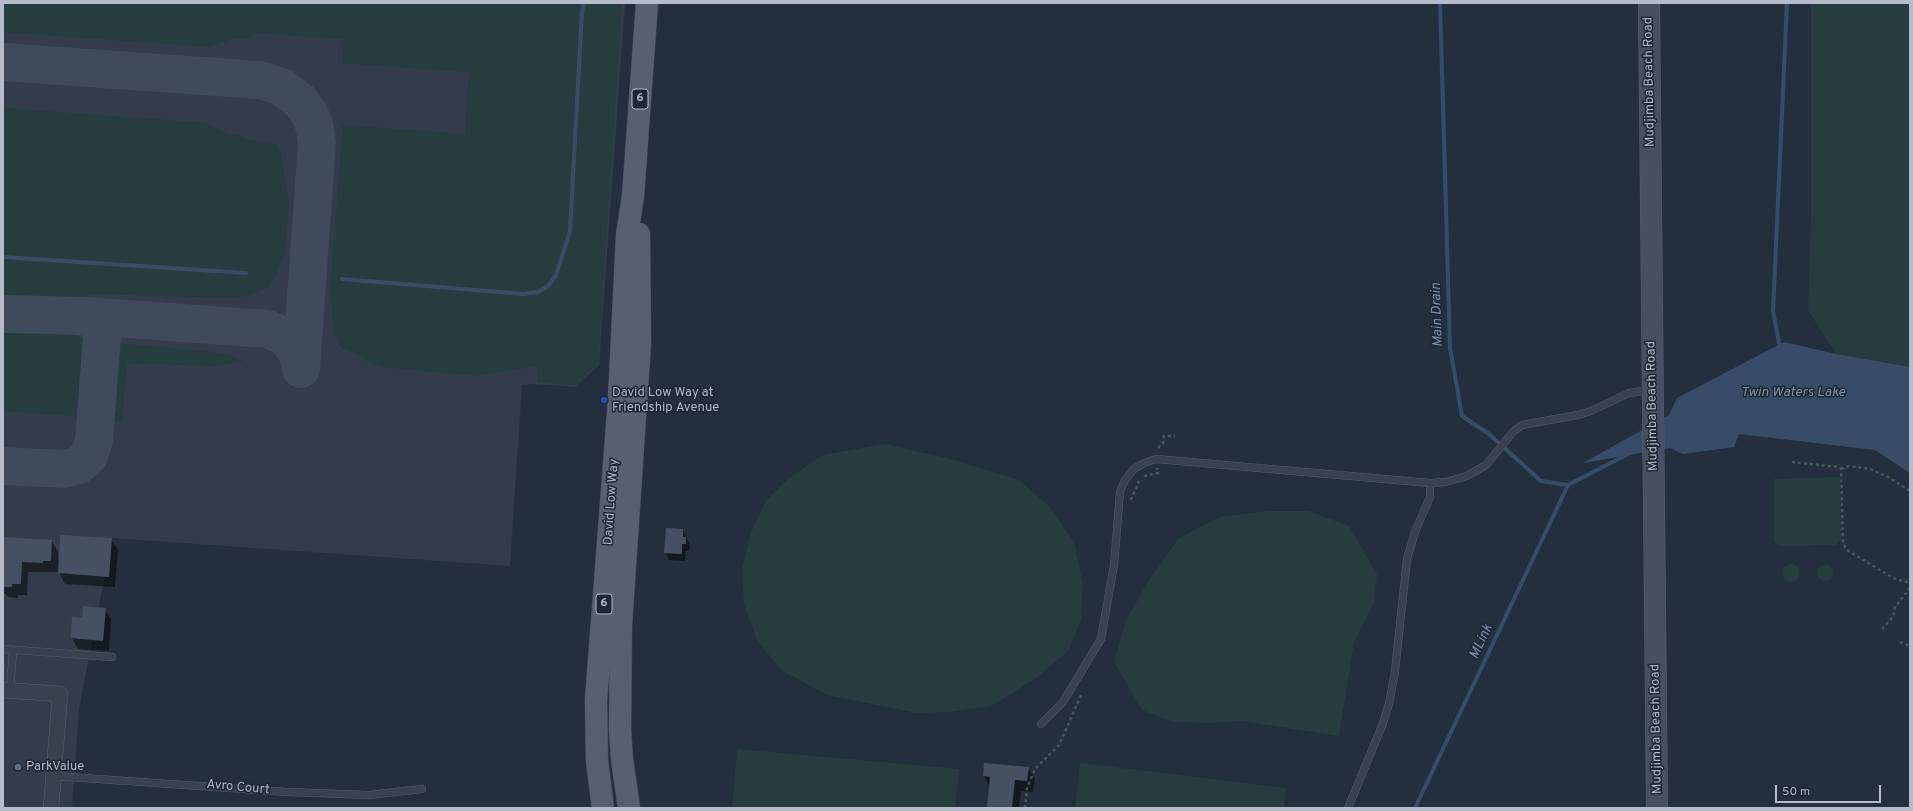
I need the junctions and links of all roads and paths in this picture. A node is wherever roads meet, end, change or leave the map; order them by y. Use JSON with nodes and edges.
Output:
{"nodes":[{"id":1,"x":647,"y":3,"type":"edge"},
{"id":2,"x":1649,"y":3,"type":"edge"},
{"id":3,"x":631,"y":343,"type":"junction"},
{"id":4,"x":1653,"y":390,"type":"junction"},
{"id":5,"x":1175,"y":436,"type":"dead end"},
{"id":6,"x":1156,"y":452,"type":"dead end"},
{"id":7,"x":1792,"y":462,"type":"dead end"},
{"id":8,"x":1841,"y":469,"type":"junction"},
{"id":9,"x":1430,"y":483,"type":"junction"},
{"id":10,"x":1910,"y":491,"type":"edge"},
{"id":11,"x":1910,"y":583,"type":"edge"},
{"id":12,"x":1910,"y":588,"type":"edge"},
{"id":13,"x":1882,"y":629,"type":"dead end"},
{"id":14,"x":1900,"y":642,"type":"dead end"},
{"id":15,"x":1910,"y":646,"type":"edge"},
{"id":16,"x":3,"y":649,"type":"edge"},
{"id":17,"x":13,"y":650,"type":"junction"},
{"id":18,"x":112,"y":657,"type":"dead end"},
{"id":19,"x":6,"y":690,"type":"edge"},
{"id":20,"x":1041,"y":724,"type":"dead end"},
{"id":21,"x":54,"y":776,"type":"junction"},
{"id":22,"x":422,"y":789,"type":"dead end"},
{"id":23,"x":51,"y":808,"type":"edge"},
{"id":24,"x":603,"y":808,"type":"edge"},
{"id":25,"x":629,"y":808,"type":"edge"},
{"id":26,"x":1348,"y":808,"type":"edge"},
{"id":27,"x":1657,"y":808,"type":"edge"}],
"edges":[{"from":1,"to":3,"type":"main road","name":"David Low Way","number":"6"},
{"from":2,"to":4,"type":"street","name":"Mudjimba Beach Road"},
{"from":3,"to":24,"type":"main road","name":"David Low Way","number":"6"},
{"from":3,"to":25,"type":"main road","name":"David Low Way","number":"6"},
{"from":4,"to":9,"type":"lane"},
{"from":4,"to":27,"type":"street","name":"Mudjimba Beach Road"},
{"from":5,"to":6,"type":"path"},
{"from":7,"to":8,"type":"path"},
{"from":8,"to":10,"type":"path"},
{"from":8,"to":11,"type":"path"},
{"from":9,"to":20,"type":"lane"},
{"from":9,"to":26,"type":"lane"},
{"from":12,"to":13,"type":"path"},
{"from":14,"to":15,"type":"path"},
{"from":16,"to":17,"type":"lane"},
{"from":17,"to":18,"type":"lane"},
{"from":17,"to":19,"type":"lane"},
{"from":19,"to":21,"type":"street"},
{"from":21,"to":22,"type":"lane","name":"Avro Court"},
{"from":21,"to":23,"type":"street"}]}
